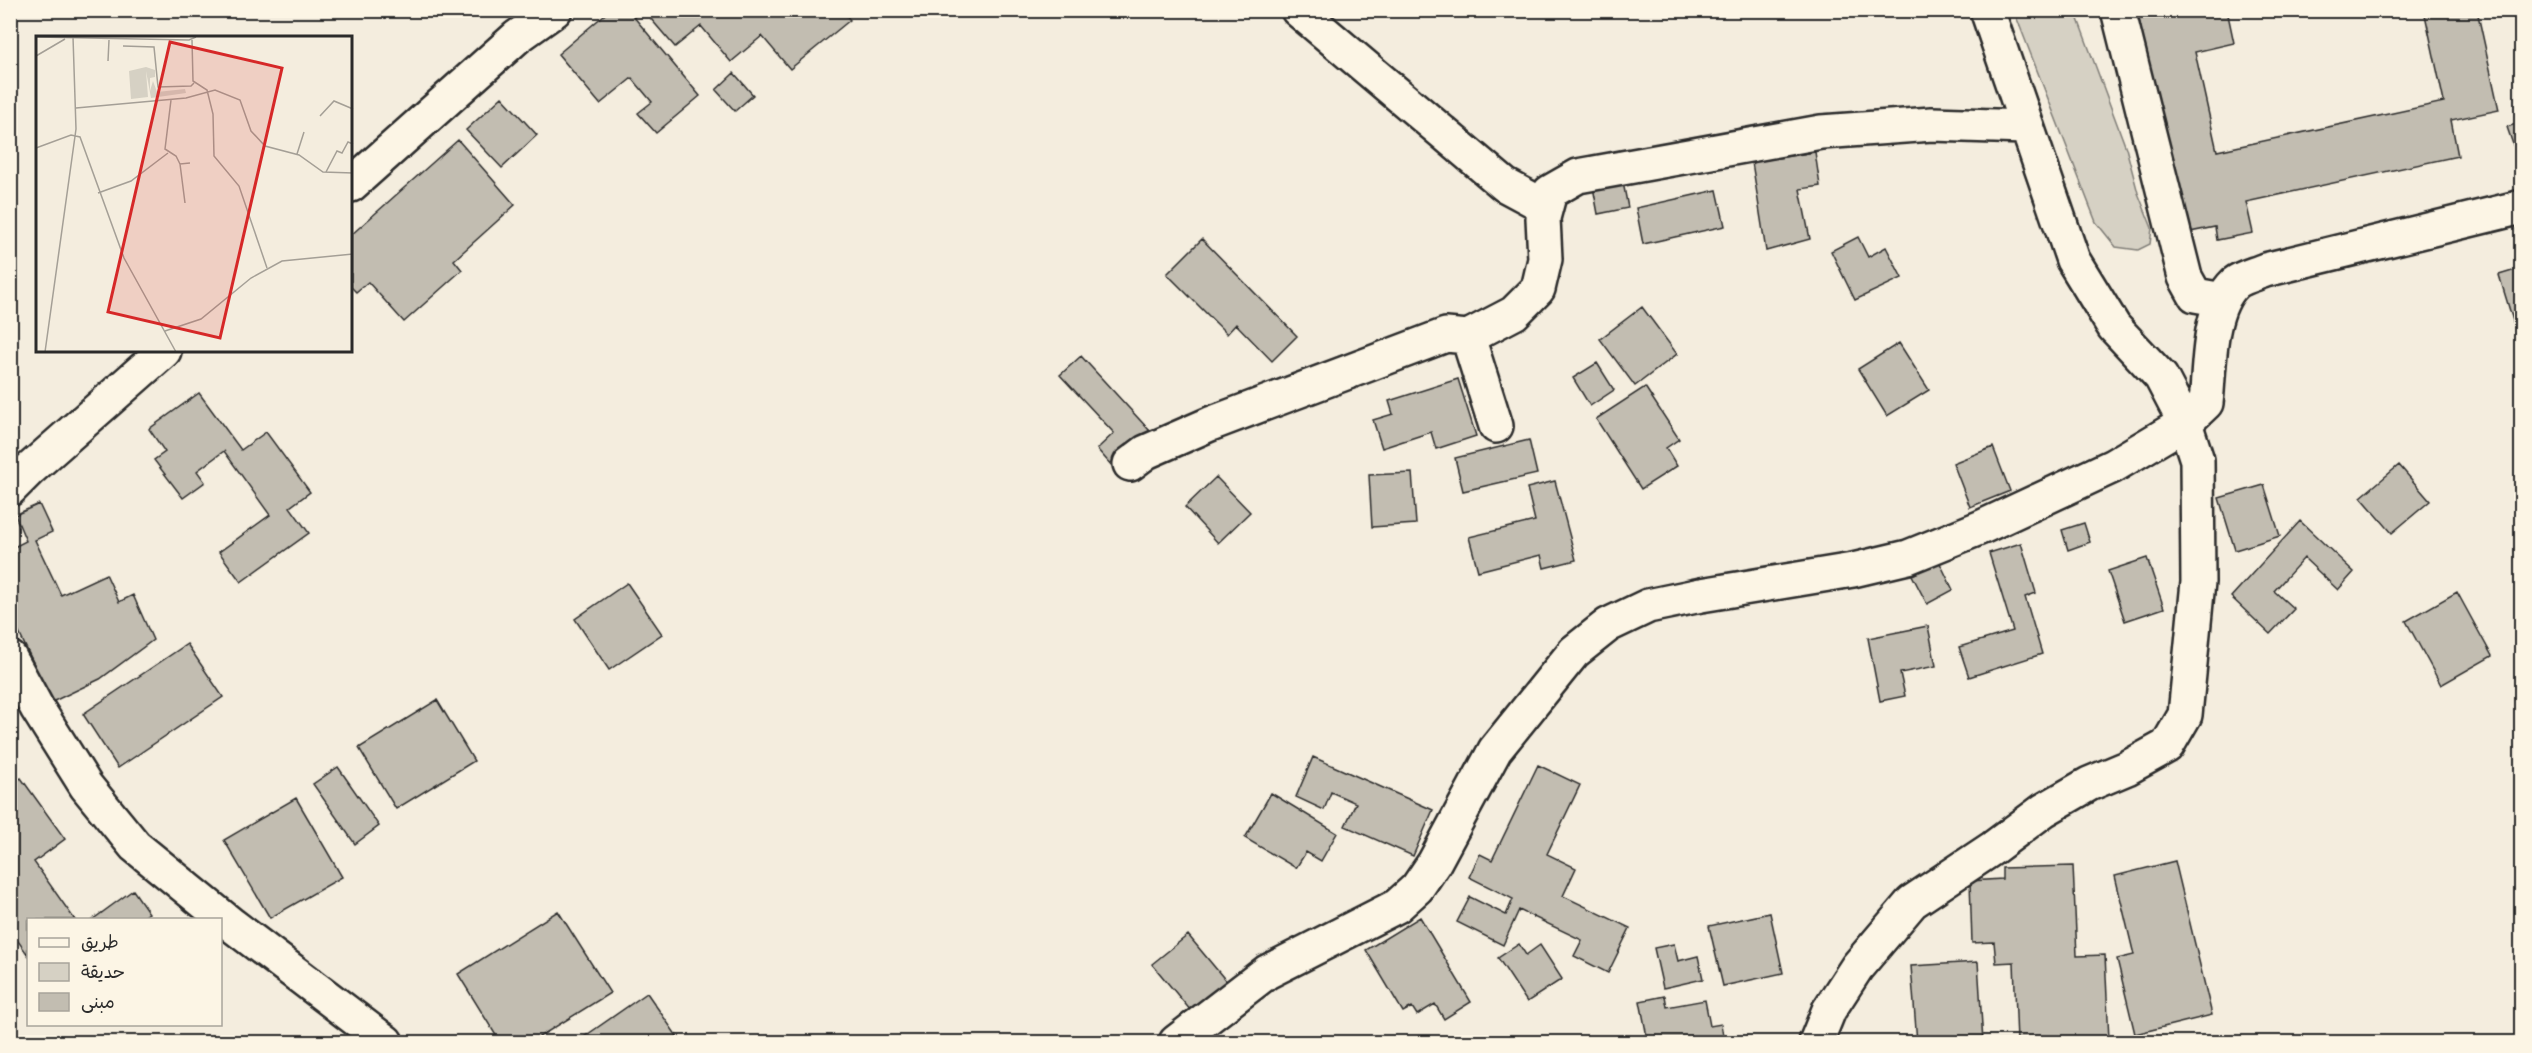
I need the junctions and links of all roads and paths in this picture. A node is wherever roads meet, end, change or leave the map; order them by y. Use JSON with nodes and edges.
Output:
{"nodes":[{"id":1,"x":555,"y":10,"type":"edge"},
{"id":2,"x":1298,"y":10,"type":"edge"},
{"id":3,"x":1987,"y":10,"type":"edge"},
{"id":4,"x":2118,"y":10,"type":"edge"},
{"id":5,"x":2026,"y":127,"type":"junction"},
{"id":6,"x":352,"y":184,"type":"edge"},
{"id":7,"x":1546,"y":207,"type":"junction"},
{"id":8,"x":2522,"y":207,"type":"edge"},
{"id":9,"x":2223,"y":300,"type":"junction"},
{"id":10,"x":1468,"y":337,"type":"junction"},
{"id":11,"x":163,"y":352,"type":"edge"},
{"id":12,"x":2185,"y":423,"type":"junction"},
{"id":13,"x":1496,"y":426,"type":"dead end"},
{"id":14,"x":1130,"y":464,"type":"dead end"},
{"id":15,"x":10,"y":489,"type":"edge"},
{"id":16,"x":10,"y":658,"type":"edge"},
{"id":17,"x":386,"y":1042,"type":"edge"},
{"id":18,"x":1176,"y":1042,"type":"edge"},
{"id":19,"x":1816,"y":1042,"type":"edge"}],
"edges":[{"from":1,"to":6,"type":"street"},
{"from":2,"to":7,"type":"street"},
{"from":3,"to":5,"type":"street"},
{"from":4,"to":9,"type":"street"},
{"from":5,"to":7,"type":"street"},
{"from":5,"to":12,"type":"street"},
{"from":7,"to":10,"type":"street"},
{"from":8,"to":9,"type":"street"},
{"from":9,"to":12,"type":"street"},
{"from":10,"to":13,"type":"street"},
{"from":10,"to":14,"type":"street"},
{"from":11,"to":15,"type":"street"},
{"from":12,"to":18,"type":"street"},
{"from":12,"to":19,"type":"street"},
{"from":16,"to":17,"type":"street"}]}
